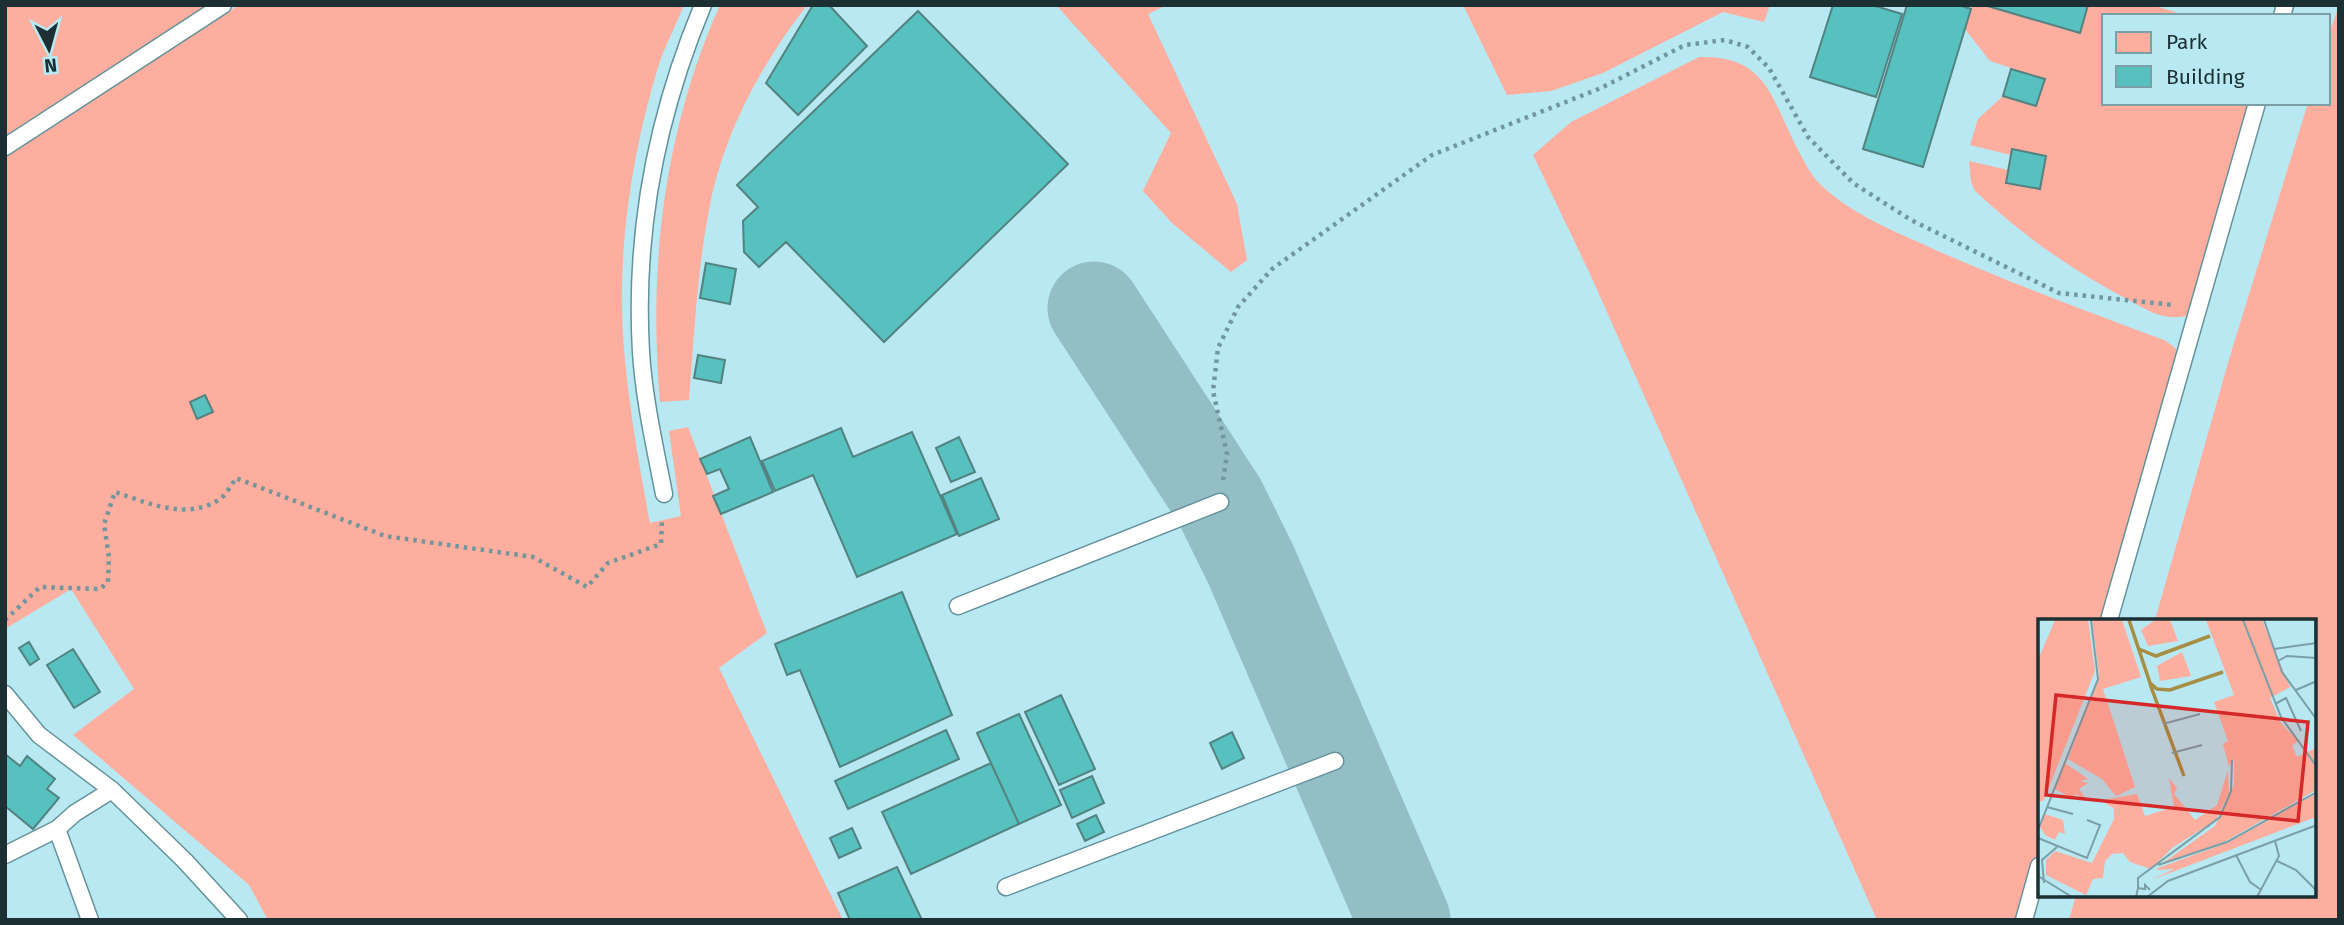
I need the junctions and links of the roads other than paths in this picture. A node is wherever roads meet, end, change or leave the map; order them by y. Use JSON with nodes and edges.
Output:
{"nodes":[{"id":1,"x":223,"y":5,"type":"edge"},
{"id":2,"x":703,"y":5,"type":"edge"},
{"id":3,"x":2256,"y":105,"type":"edge"},
{"id":4,"x":5,"y":147,"type":"edge"},
{"id":5,"x":664,"y":494,"type":"road end"},
{"id":6,"x":1220,"y":502,"type":"road end"},
{"id":7,"x":958,"y":606,"type":"dead end"},
{"id":8,"x":2110,"y":619,"type":"edge"},
{"id":9,"x":5,"y":694,"type":"edge"},
{"id":10,"x":1335,"y":761,"type":"dead end"},
{"id":11,"x":112,"y":790,"type":"junction"},
{"id":12,"x":57,"y":829,"type":"junction"},
{"id":13,"x":5,"y":855,"type":"edge"},
{"id":14,"x":2038,"y":870,"type":"edge"},
{"id":15,"x":1006,"y":887,"type":"dead end"},
{"id":16,"x":90,"y":920,"type":"edge"},
{"id":17,"x":239,"y":920,"type":"edge"},
{"id":18,"x":2024,"y":920,"type":"edge"}],
"edges":[{"from":1,"to":4,"type":"lane"},
{"from":2,"to":5,"type":"lane"},
{"from":3,"to":8,"type":"lane"},
{"from":6,"to":7,"type":"lane"},
{"from":9,"to":11,"type":"lane"},
{"from":10,"to":15,"type":"lane"},
{"from":11,"to":12,"type":"lane"},
{"from":11,"to":17,"type":"lane"},
{"from":12,"to":13,"type":"lane"},
{"from":12,"to":16,"type":"lane"},
{"from":14,"to":18,"type":"lane"}]}
